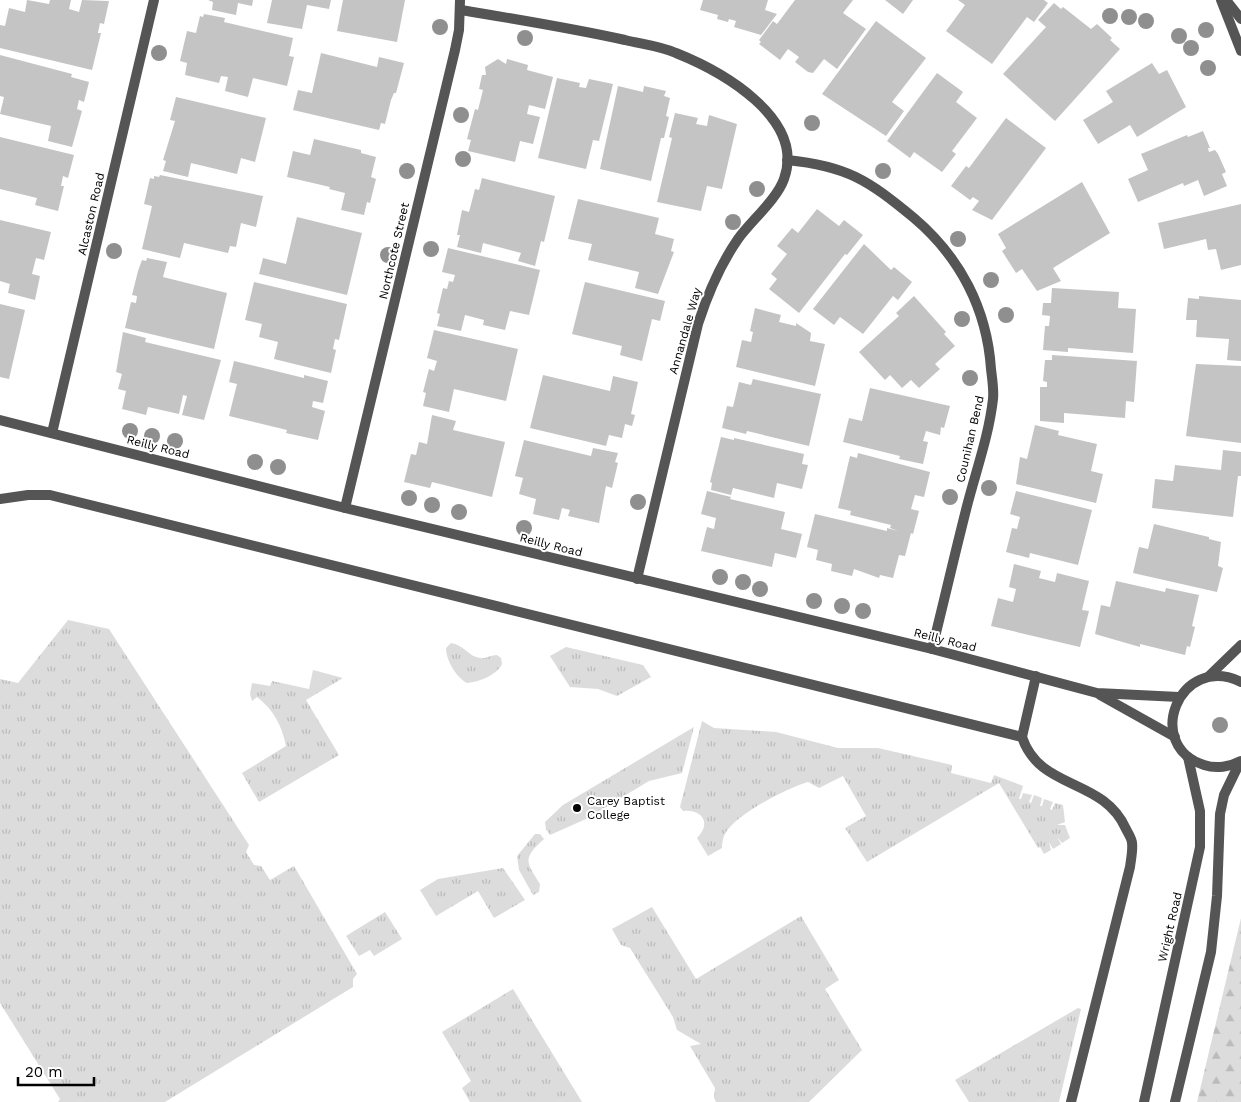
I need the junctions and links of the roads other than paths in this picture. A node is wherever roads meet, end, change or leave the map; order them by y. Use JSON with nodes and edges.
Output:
{"nodes":[{"id":1,"x":154,"y":0,"type":"edge"},
{"id":2,"x":1222,"y":0,"type":"edge"},
{"id":3,"x":1226,"y":0,"type":"edge"},
{"id":4,"x":460,"y":5,"type":"edge"},
{"id":5,"x":1241,"y":19,"type":"edge"},
{"id":6,"x":1241,"y":51,"type":"edge"},
{"id":7,"x":787,"y":160,"type":"junction"},
{"id":8,"x":0,"y":420,"type":"edge"},
{"id":9,"x":52,"y":433,"type":"junction"},
{"id":10,"x":0,"y":500,"type":"edge"},
{"id":11,"x":345,"y":508,"type":"junction"},
{"id":12,"x":637,"y":579,"type":"junction"},
{"id":13,"x":1241,"y":645,"type":"edge"},
{"id":14,"x":932,"y":649,"type":"junction"},
{"id":15,"x":1036,"y":676,"type":"junction"},
{"id":16,"x":1208,"y":677,"type":"junction"},
{"id":17,"x":1241,"y":682,"type":"edge"},
{"id":18,"x":1097,"y":693,"type":"junction"},
{"id":19,"x":1179,"y":697,"type":"junction"},
{"id":20,"x":1022,"y":737,"type":"junction"},
{"id":21,"x":1174,"y":737,"type":"junction"},
{"id":22,"x":1188,"y":757,"type":"junction"},
{"id":23,"x":1240,"y":761,"type":"edge"},
{"id":24,"x":1071,"y":1102,"type":"edge"},
{"id":25,"x":1144,"y":1102,"type":"edge"},
{"id":26,"x":1175,"y":1102,"type":"edge"}],
"edges":[{"from":1,"to":9,"type":"street","name":"Alcaston Road"},
{"from":2,"to":6,"type":"street"},
{"from":3,"to":5,"type":"street"},
{"from":4,"to":7,"type":"street","name":"Annandale Way"},
{"from":4,"to":11,"type":"street","name":"Northcote Street"},
{"from":7,"to":12,"type":"street","name":"Annandale Way"},
{"from":7,"to":14,"type":"street","name":"Counihan Bend"},
{"from":8,"to":9,"type":"street","name":"Reilly Road"},
{"from":9,"to":11,"type":"street","name":"Reilly Road"},
{"from":10,"to":20,"type":"street"},
{"from":11,"to":12,"type":"street","name":"Reilly Road"},
{"from":12,"to":14,"type":"street","name":"Reilly Road"},
{"from":13,"to":16,"type":"street"},
{"from":14,"to":15,"type":"street","name":"Reilly Road"},
{"from":15,"to":18,"type":"street","name":"Reilly Road"},
{"from":15,"to":20,"type":"street"},
{"from":16,"to":17,"type":"street"},
{"from":16,"to":19,"type":"street"},
{"from":18,"to":19,"type":"street","name":"Reilly Road"},
{"from":18,"to":21,"type":"street","name":"Reilly Road"},
{"from":19,"to":21,"type":"street"},
{"from":20,"to":24,"type":"street"},
{"from":21,"to":22,"type":"street","name":"Wright Road"},
{"from":22,"to":23,"type":"street"},
{"from":22,"to":25,"type":"street","name":"Wright Road"},
{"from":23,"to":26,"type":"street"}]}
